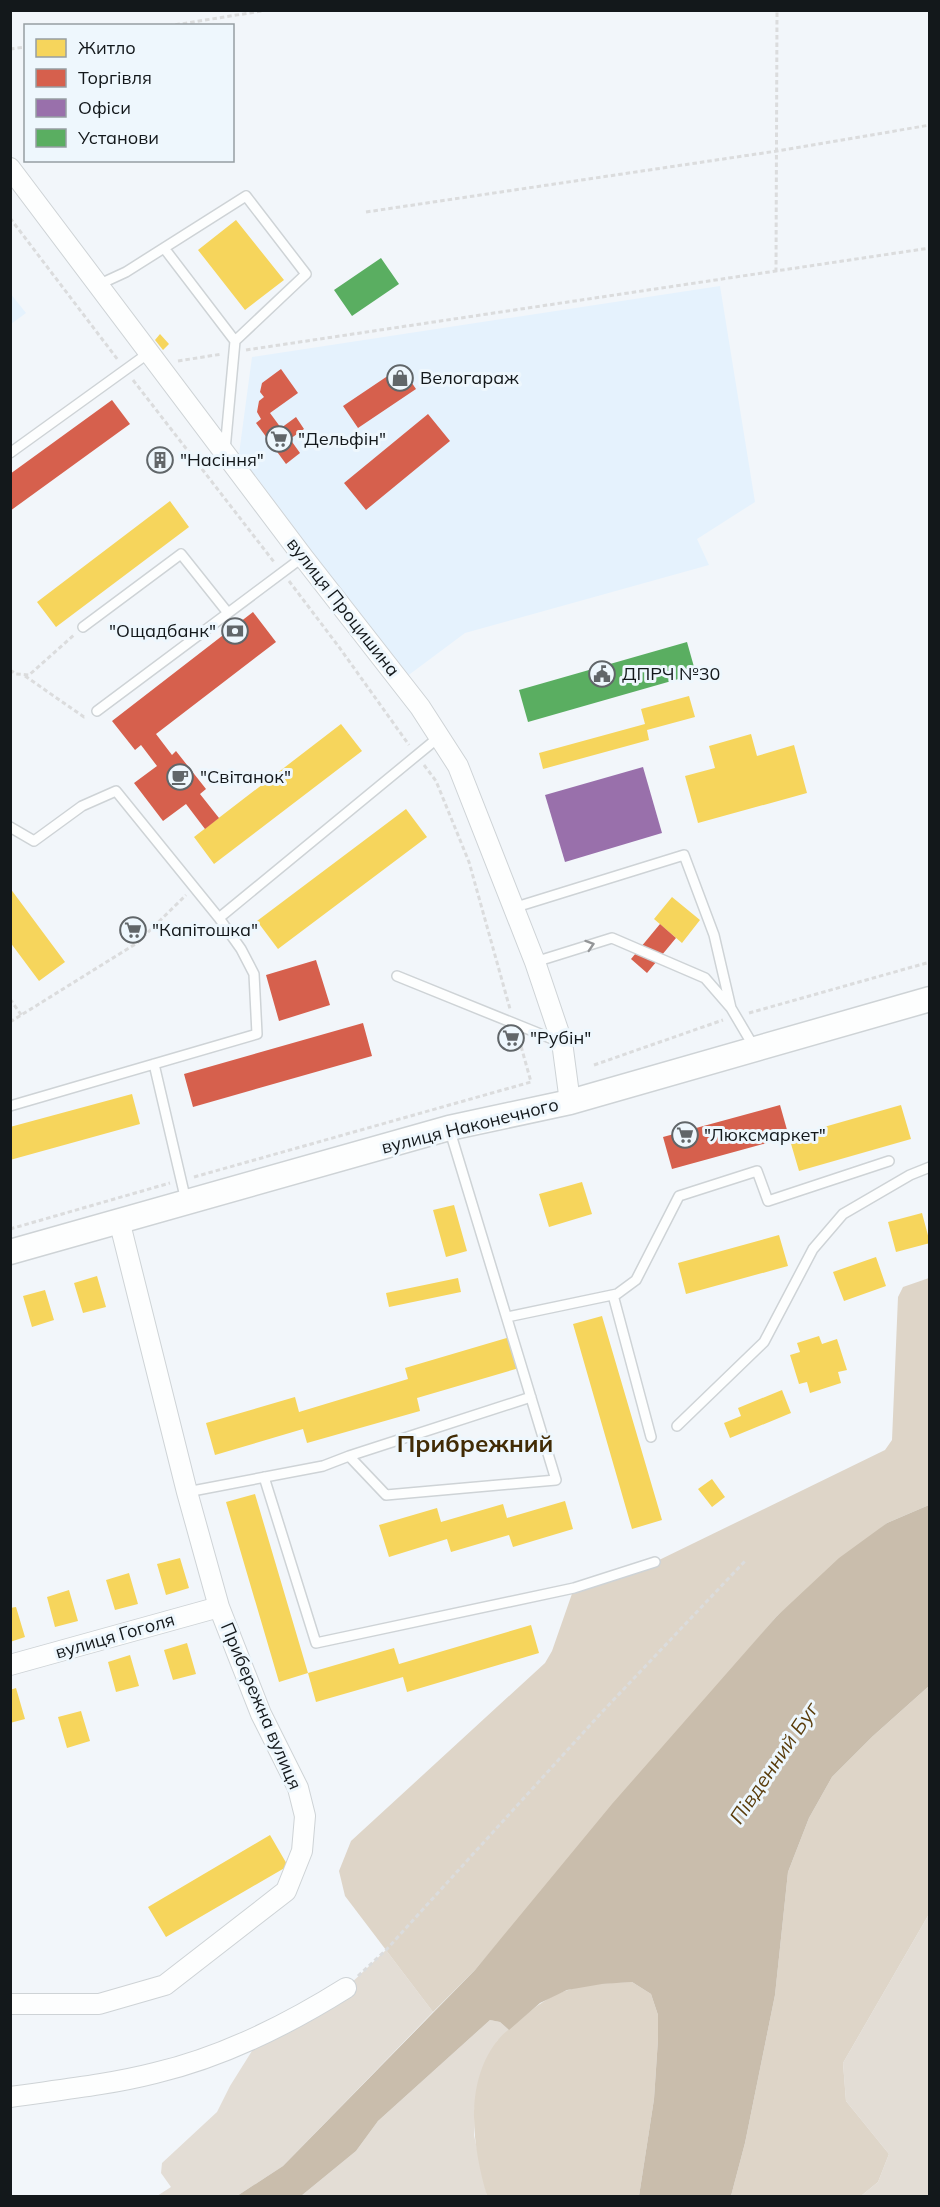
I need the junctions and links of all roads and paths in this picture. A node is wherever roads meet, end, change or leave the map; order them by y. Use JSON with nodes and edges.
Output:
{"nodes":[{"id":1,"x":268,"y":10,"type":"edge"},
{"id":2,"x":777,"y":10,"type":"edge"},
{"id":3,"x":180,"y":24,"type":"edge"},
{"id":4,"x":930,"y":125,"type":"edge"},
{"id":5,"x":777,"y":151,"type":"junction"},
{"id":6,"x":10,"y":168,"type":"edge"},
{"id":7,"x":366,"y":212,"type":"dead end"},
{"id":8,"x":10,"y":218,"type":"edge"},
{"id":9,"x":164,"y":248,"type":"junction"},
{"id":10,"x":930,"y":248,"type":"edge"},
{"id":11,"x":776,"y":272,"type":"junction"},
{"id":12,"x":100,"y":284,"type":"junction"},
{"id":13,"x":235,"y":341,"type":"junction"},
{"id":14,"x":234,"y":351,"type":"junction"},
{"id":15,"x":155,"y":358,"type":"junction"},
{"id":16,"x":125,"y":370,"type":"junction"},
{"id":17,"x":10,"y":453,"type":"edge"},
{"id":18,"x":225,"y":453,"type":"junction"},
{"id":19,"x":303,"y":557,"type":"junction"},
{"id":20,"x":282,"y":572,"type":"junction"},
{"id":21,"x":228,"y":613,"type":"junction"},
{"id":22,"x":83,"y":627,"type":"joint"},
{"id":23,"x":10,"y":670,"type":"edge"},
{"id":24,"x":23,"y":675,"type":"junction"},
{"id":25,"x":97,"y":711,"type":"joint"},
{"id":26,"x":439,"y":737,"type":"junction"},
{"id":27,"x":417,"y":755,"type":"junction"},
{"id":28,"x":10,"y":827,"type":"edge"},
{"id":29,"x":194,"y":887,"type":"junction"},
{"id":30,"x":513,"y":908,"type":"junction"},
{"id":31,"x":219,"y":918,"type":"junction"},
{"id":32,"x":535,"y":962,"type":"junction"},
{"id":33,"x":930,"y":962,"type":"edge"},
{"id":34,"x":397,"y":976,"type":"dead end"},
{"id":35,"x":10,"y":999,"type":"edge"},
{"id":36,"x":930,"y":999,"type":"edge"},
{"id":37,"x":734,"y":1012,"type":"junction"},
{"id":38,"x":22,"y":1016,"type":"junction"},
{"id":39,"x":10,"y":1022,"type":"edge"},
{"id":40,"x":514,"y":1023,"type":"junction"},
{"id":41,"x":562,"y":1042,"type":"junction"},
{"id":42,"x":756,"y":1050,"type":"junction"},
{"id":43,"x":154,"y":1064,"type":"junction"},
{"id":44,"x":594,"y":1065,"type":"dead end"},
{"id":45,"x":570,"y":1102,"type":"junction"},
{"id":46,"x":10,"y":1106,"type":"edge"},
{"id":47,"x":449,"y":1128,"type":"junction"},
{"id":48,"x":889,"y":1161,"type":"dead end"},
{"id":49,"x":930,"y":1167,"type":"edge"},
{"id":50,"x":183,"y":1191,"type":"junction"},
{"id":51,"x":119,"y":1220,"type":"junction"},
{"id":52,"x":10,"y":1228,"type":"edge"},
{"id":53,"x":10,"y":1252,"type":"edge"},
{"id":54,"x":613,"y":1295,"type":"junction"},
{"id":55,"x":507,"y":1317,"type":"junction"},
{"id":56,"x":531,"y":1397,"type":"junction"},
{"id":57,"x":677,"y":1426,"type":"dead end"},
{"id":58,"x":651,"y":1437,"type":"dead end"},
{"id":59,"x":349,"y":1456,"type":"junction"},
{"id":60,"x":264,"y":1477,"type":"junction"},
{"id":61,"x":187,"y":1492,"type":"junction"},
{"id":62,"x":746,"y":1560,"type":"dead end"},
{"id":63,"x":655,"y":1562,"type":"dead end"},
{"id":64,"x":219,"y":1606,"type":"junction"},
{"id":65,"x":10,"y":1665,"type":"edge"},
{"id":66,"x":346,"y":1988,"type":"joint"},
{"id":67,"x":10,"y":2004,"type":"edge"},
{"id":68,"x":10,"y":2097,"type":"edge"}],
"edges":[{"from":1,"to":3,"type":"path"},
{"from":2,"to":5,"type":"path"},
{"from":4,"to":5,"type":"path"},
{"from":5,"to":7,"type":"path"},
{"from":5,"to":11,"type":"path"},
{"from":6,"to":12,"type":"street","name":"вулиця Процишина"},
{"from":8,"to":16,"type":"path"},
{"from":9,"to":12,"type":"lane"},
{"from":9,"to":13,"type":"lane"},
{"from":9,"to":13,"type":"lane"},
{"from":10,"to":11,"type":"path"},
{"from":11,"to":14,"type":"path"},
{"from":12,"to":15,"type":"street","name":"вулиця Процишина"},
{"from":13,"to":14,"type":"lane"},
{"from":14,"to":15,"type":"path"},
{"from":14,"to":18,"type":"lane"},
{"from":15,"to":16,"type":"lane"},
{"from":15,"to":18,"type":"street","name":"вулиця Процишина"},
{"from":16,"to":17,"type":"lane"},
{"from":16,"to":20,"type":"path"},
{"from":18,"to":19,"type":"street","name":"вулиця Процишина"},
{"from":19,"to":20,"type":"lane"},
{"from":19,"to":26,"type":"street","name":"вулиця Процишина"},
{"from":20,"to":21,"type":"lane"},
{"from":20,"to":27,"type":"path"},
{"from":21,"to":22,"type":"lane"},
{"from":21,"to":25,"type":"lane"},
{"from":22,"to":24,"type":"path"},
{"from":23,"to":24,"type":"path"},
{"from":24,"to":25,"type":"path"},
{"from":26,"to":27,"type":"lane"},
{"from":26,"to":30,"type":"street","name":"вулиця Процишина"},
{"from":27,"to":31,"type":"lane"},
{"from":27,"to":40,"type":"path"},
{"from":28,"to":29,"type":"lane"},
{"from":29,"to":31,"type":"lane"},
{"from":29,"to":38,"type":"path"},
{"from":30,"to":32,"type":"street","name":"вулиця Процишина"},
{"from":30,"to":37,"type":"lane"},
{"from":31,"to":43,"type":"lane"},
{"from":32,"to":37,"type":"lane","one_way":true},
{"from":32,"to":41,"type":"street","name":"вулиця Процишина"},
{"from":33,"to":37,"type":"path"},
{"from":34,"to":40,"type":"lane"},
{"from":35,"to":38,"type":"path"},
{"from":36,"to":42,"type":"street","name":"вулиця Наконечного"},
{"from":37,"to":42,"type":"lane"},
{"from":37,"to":44,"type":"path"},
{"from":38,"to":39,"type":"path"},
{"from":40,"to":41,"type":"lane"},
{"from":40,"to":50,"type":"path"},
{"from":41,"to":45,"type":"street","name":"вулиця Процишина"},
{"from":42,"to":45,"type":"street","name":"вулиця Наконечного"},
{"from":43,"to":46,"type":"lane"},
{"from":43,"to":50,"type":"lane"},
{"from":45,"to":47,"type":"street","name":"вулиця Наконечного"},
{"from":47,"to":50,"type":"street","name":"вулиця Наконечного"},
{"from":47,"to":55,"type":"lane"},
{"from":48,"to":54,"type":"lane"},
{"from":49,"to":57,"type":"lane"},
{"from":50,"to":51,"type":"street","name":"вулиця Наконечного"},
{"from":50,"to":52,"type":"path"},
{"from":51,"to":53,"type":"street","name":"вулиця Наконечного"},
{"from":51,"to":61,"type":"street","name":"Прибережна вулиця"},
{"from":54,"to":55,"type":"lane"},
{"from":54,"to":58,"type":"lane"},
{"from":55,"to":56,"type":"lane"},
{"from":56,"to":59,"type":"lane"},
{"from":56,"to":59,"type":"lane"},
{"from":59,"to":60,"type":"lane"},
{"from":60,"to":61,"type":"lane"},
{"from":60,"to":63,"type":"lane"},
{"from":61,"to":64,"type":"street","name":"Прибережна вулиця"},
{"from":62,"to":66,"type":"path"},
{"from":64,"to":65,"type":"street","name":"вулиця Гоголя"},
{"from":64,"to":67,"type":"street","name":"Прибережна вулиця"},
{"from":66,"to":68,"type":"street"}]}
